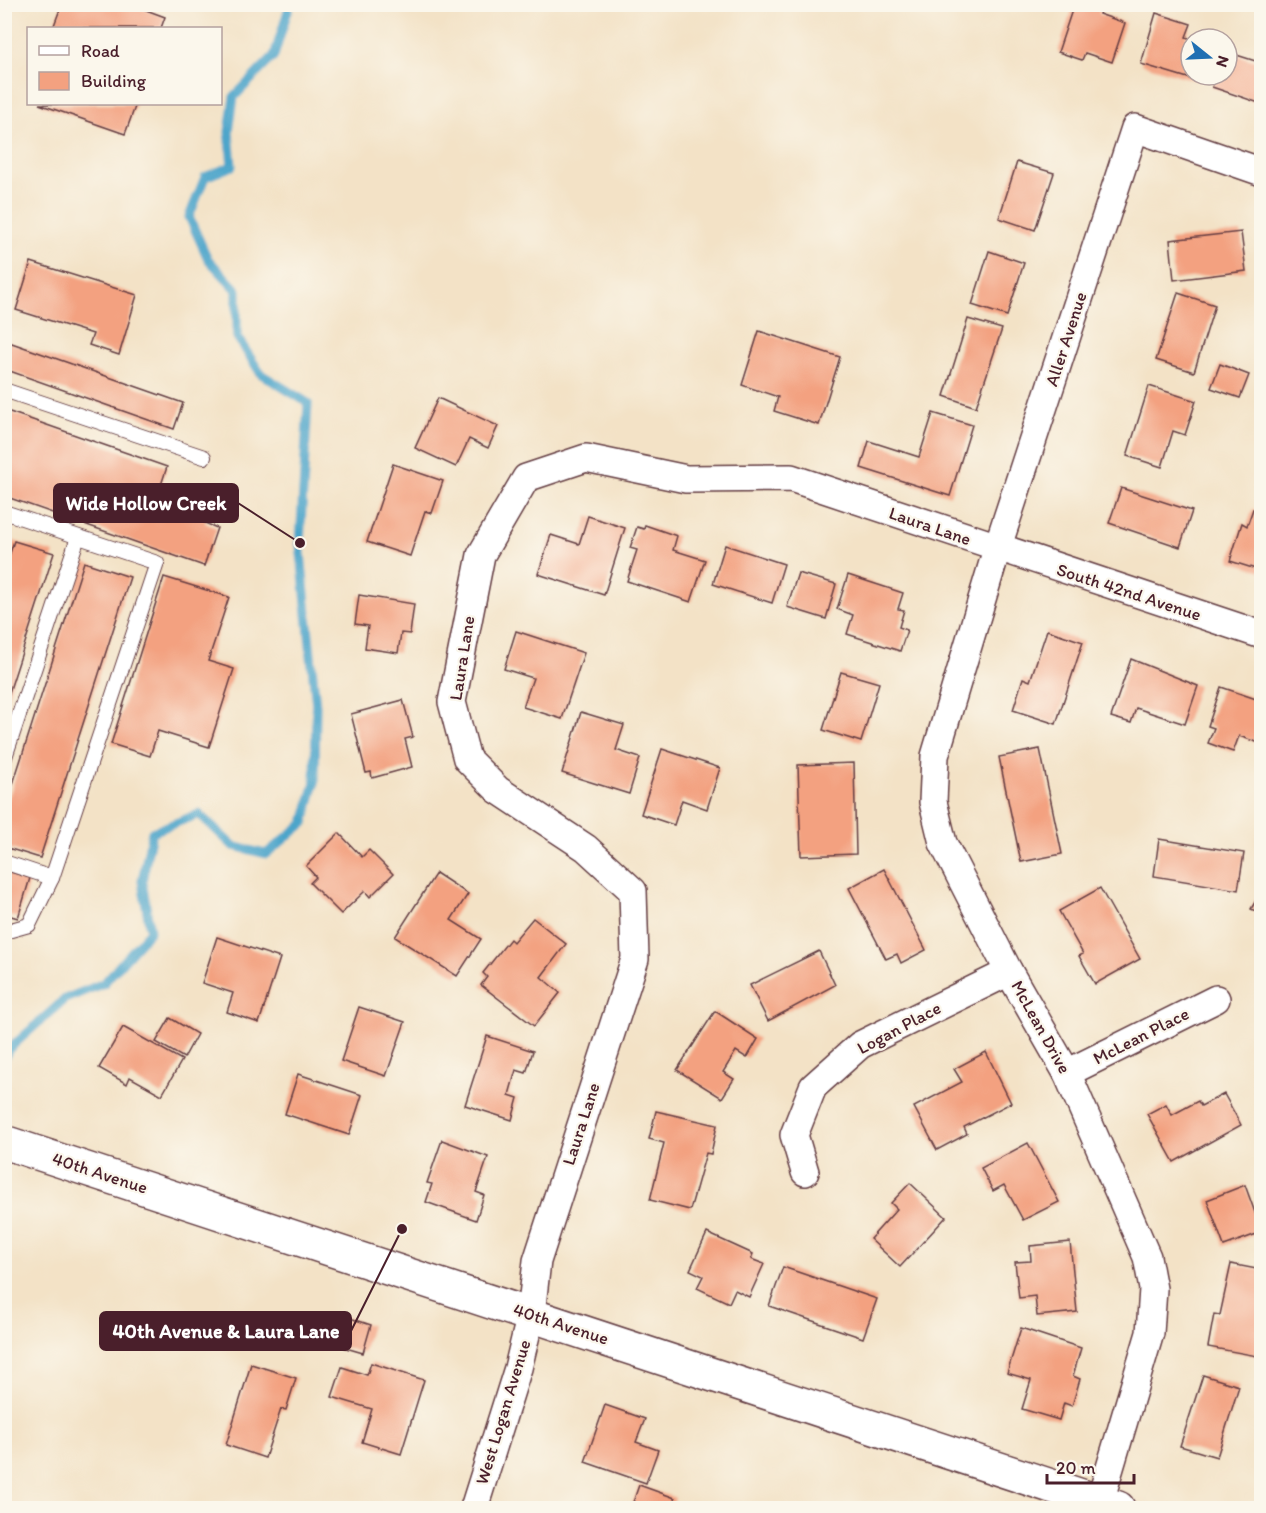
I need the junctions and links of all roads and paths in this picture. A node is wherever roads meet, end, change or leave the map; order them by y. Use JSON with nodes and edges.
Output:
{"nodes":[{"id":1,"x":1262,"y":172,"type":"edge"},
{"id":2,"x":4,"y":390,"type":"edge"},
{"id":3,"x":204,"y":457,"type":"dead end"},
{"id":4,"x":6,"y":517,"type":"edge"},
{"id":5,"x":78,"y":537,"type":"junction"},
{"id":6,"x":997,"y":549,"type":"junction"},
{"id":7,"x":1262,"y":635,"type":"edge"},
{"id":8,"x":4,"y":760,"type":"edge"},
{"id":9,"x":4,"y":862,"type":"edge"},
{"id":10,"x":52,"y":878,"type":"junction"},
{"id":11,"x":4,"y":932,"type":"edge"},
{"id":12,"x":1009,"y":972,"type":"junction"},
{"id":13,"x":1216,"y":999,"type":"dead end"},
{"id":14,"x":1067,"y":1073,"type":"junction"},
{"id":15,"x":4,"y":1142,"type":"edge"},
{"id":16,"x":805,"y":1172,"type":"dead end"},
{"id":17,"x":531,"y":1314,"type":"junction"},
{"id":18,"x":1105,"y":1507,"type":"edge"},
{"id":19,"x":474,"y":1509,"type":"edge"}],
"edges":[{"from":1,"to":6,"type":"street","name":"Aller Avenue"},
{"from":2,"to":3,"type":"lane"},
{"from":4,"to":5,"type":"lane"},
{"from":5,"to":8,"type":"lane"},
{"from":5,"to":10,"type":"lane"},
{"from":6,"to":7,"type":"street","name":"South 42nd Avenue"},
{"from":6,"to":12,"type":"street","name":"McLean Drive"},
{"from":6,"to":17,"type":"street","name":"Laura Lane"},
{"from":9,"to":10,"type":"lane"},
{"from":10,"to":11,"type":"lane"},
{"from":12,"to":14,"type":"street","name":"McLean Drive"},
{"from":12,"to":16,"type":"street","name":"Logan Place"},
{"from":13,"to":14,"type":"street","name":"McLean Place"},
{"from":14,"to":18,"type":"street","name":"McLean Drive"},
{"from":15,"to":17,"type":"main road","name":"40th Avenue"},
{"from":17,"to":18,"type":"main road","name":"40th Avenue"},
{"from":17,"to":19,"type":"street","name":"West Logan Avenue"}]}
